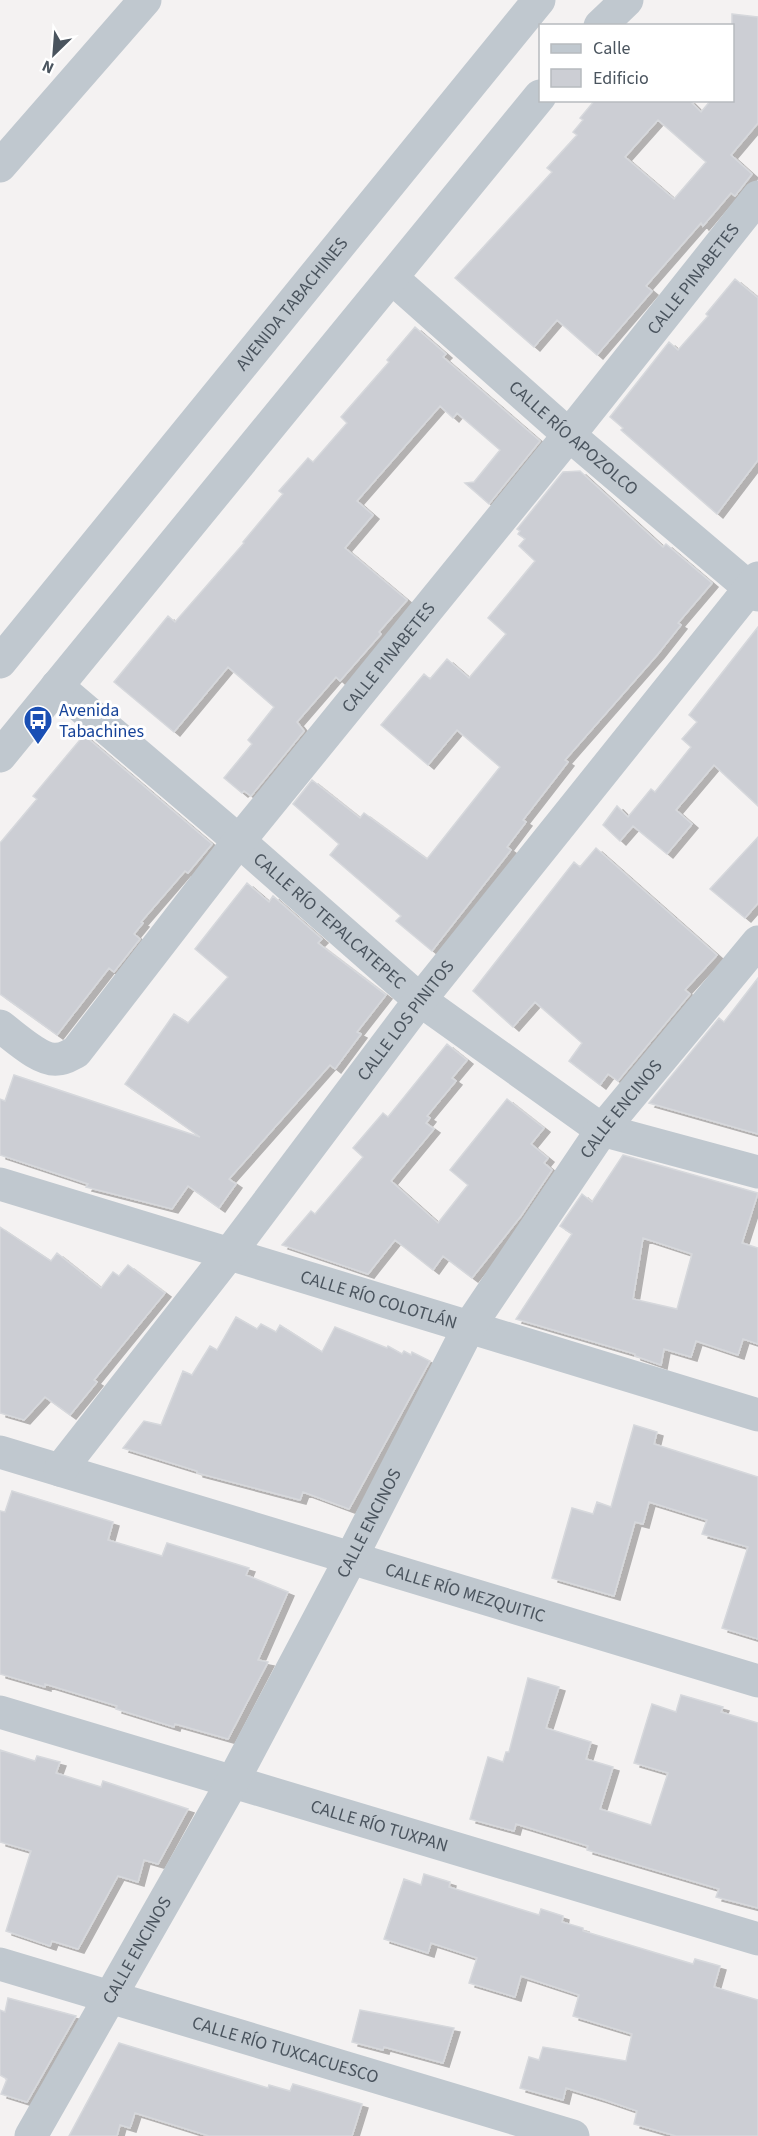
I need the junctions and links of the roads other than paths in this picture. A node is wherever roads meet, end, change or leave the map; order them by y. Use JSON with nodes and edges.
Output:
{"nodes":[{"id":1,"x":145,"y":0,"type":"edge"},
{"id":2,"x":539,"y":0,"type":"edge"},
{"id":3,"x":627,"y":0,"type":"edge"},
{"id":4,"x":602,"y":24,"type":"edge"},
{"id":5,"x":539,"y":97,"type":"edge"},
{"id":6,"x":0,"y":166,"type":"edge"},
{"id":7,"x":758,"y":197,"type":"edge"},
{"id":8,"x":392,"y":278,"type":"junction"},
{"id":9,"x":569,"y":435,"type":"junction"},
{"id":10,"x":755,"y":587,"type":"edge"},
{"id":11,"x":0,"y":662,"type":"edge"},
{"id":12,"x":57,"y":686,"type":"junction"},
{"id":13,"x":0,"y":756,"type":"edge"},
{"id":14,"x":239,"y":841,"type":"junction"},
{"id":15,"x":758,"y":942,"type":"edge"},
{"id":16,"x":420,"y":1000,"type":"junction"},
{"id":17,"x":0,"y":1026,"type":"edge"},
{"id":18,"x":602,"y":1130,"type":"junction"},
{"id":19,"x":758,"y":1172,"type":"edge"},
{"id":20,"x":0,"y":1184,"type":"edge"},
{"id":21,"x":230,"y":1254,"type":"junction"},
{"id":22,"x":469,"y":1327,"type":"junction"},
{"id":23,"x":758,"y":1415,"type":"edge"},
{"id":24,"x":0,"y":1452,"type":"edge"},
{"id":25,"x":60,"y":1470,"type":"junction"},
{"id":26,"x":351,"y":1558,"type":"junction"},
{"id":27,"x":758,"y":1680,"type":"edge"},
{"id":28,"x":0,"y":1712,"type":"edge"},
{"id":29,"x":233,"y":1781,"type":"junction"},
{"id":30,"x":758,"y":1939,"type":"edge"},
{"id":31,"x":0,"y":1964,"type":"edge"},
{"id":32,"x":111,"y":1998,"type":"junction"},
{"id":33,"x":31,"y":2136,"type":"edge"},
{"id":34,"x":573,"y":2136,"type":"edge"}],
"edges":[{"from":1,"to":6,"type":"street"},
{"from":2,"to":11,"type":"street","name":"AVENIDA TABACHINES"},
{"from":3,"to":4,"type":"street"},
{"from":5,"to":8,"type":"street"},
{"from":7,"to":9,"type":"street","name":"CALLE PINABETES"},
{"from":8,"to":9,"type":"street","name":"CALLE RÍO APOZOLCO"},
{"from":8,"to":12,"type":"street"},
{"from":9,"to":10,"type":"street","name":"CALLE RÍO APOZOLCO"},
{"from":9,"to":14,"type":"street","name":"CALLE PINABETES"},
{"from":10,"to":16,"type":"street","name":"CALLE LOS PINITOS"},
{"from":12,"to":13,"type":"street"},
{"from":12,"to":14,"type":"street","name":"CALLE RÍO TEPALCATEPEC"},
{"from":14,"to":16,"type":"street","name":"CALLE RÍO TEPALCATEPEC"},
{"from":14,"to":17,"type":"street","name":"CALLE PINABETES"},
{"from":15,"to":18,"type":"street","name":"CALLE ENCINOS"},
{"from":16,"to":18,"type":"street","name":"CALLE RÍO TEPALCATEPEC"},
{"from":16,"to":21,"type":"street","name":"CALLE LOS PINITOS"},
{"from":18,"to":19,"type":"street","name":"CALLE RÍO TEPALCATEPEC"},
{"from":18,"to":22,"type":"street","name":"CALLE ENCINOS"},
{"from":20,"to":21,"type":"street","name":"CALLE RÍO COLOTLÁN"},
{"from":21,"to":22,"type":"street","name":"CALLE RÍO COLOTLÁN"},
{"from":21,"to":25,"type":"street","name":"CALLE LOS PINITOS"},
{"from":22,"to":23,"type":"street","name":"CALLE RÍO COLOTLÁN"},
{"from":22,"to":26,"type":"street","name":"CALLE ENCINOS"},
{"from":24,"to":25,"type":"street","name":"CALLE RÍO MEZQUITIC"},
{"from":25,"to":26,"type":"street","name":"CALLE RÍO MEZQUITIC"},
{"from":26,"to":27,"type":"street","name":"CALLE RÍO MEZQUITIC"},
{"from":26,"to":29,"type":"street","name":"CALLE ENCINOS"},
{"from":28,"to":29,"type":"street","name":"CALLE RÍO TUXPAN"},
{"from":29,"to":30,"type":"street","name":"CALLE RÍO TUXPAN"},
{"from":29,"to":32,"type":"street","name":"CALLE ENCINOS"},
{"from":31,"to":32,"type":"street","name":"CALLE RÍO TUXCACUESCO"},
{"from":32,"to":33,"type":"street","name":"CALLE ENCINOS"},
{"from":32,"to":34,"type":"street","name":"CALLE RÍO TUXCACUESCO"}]}
